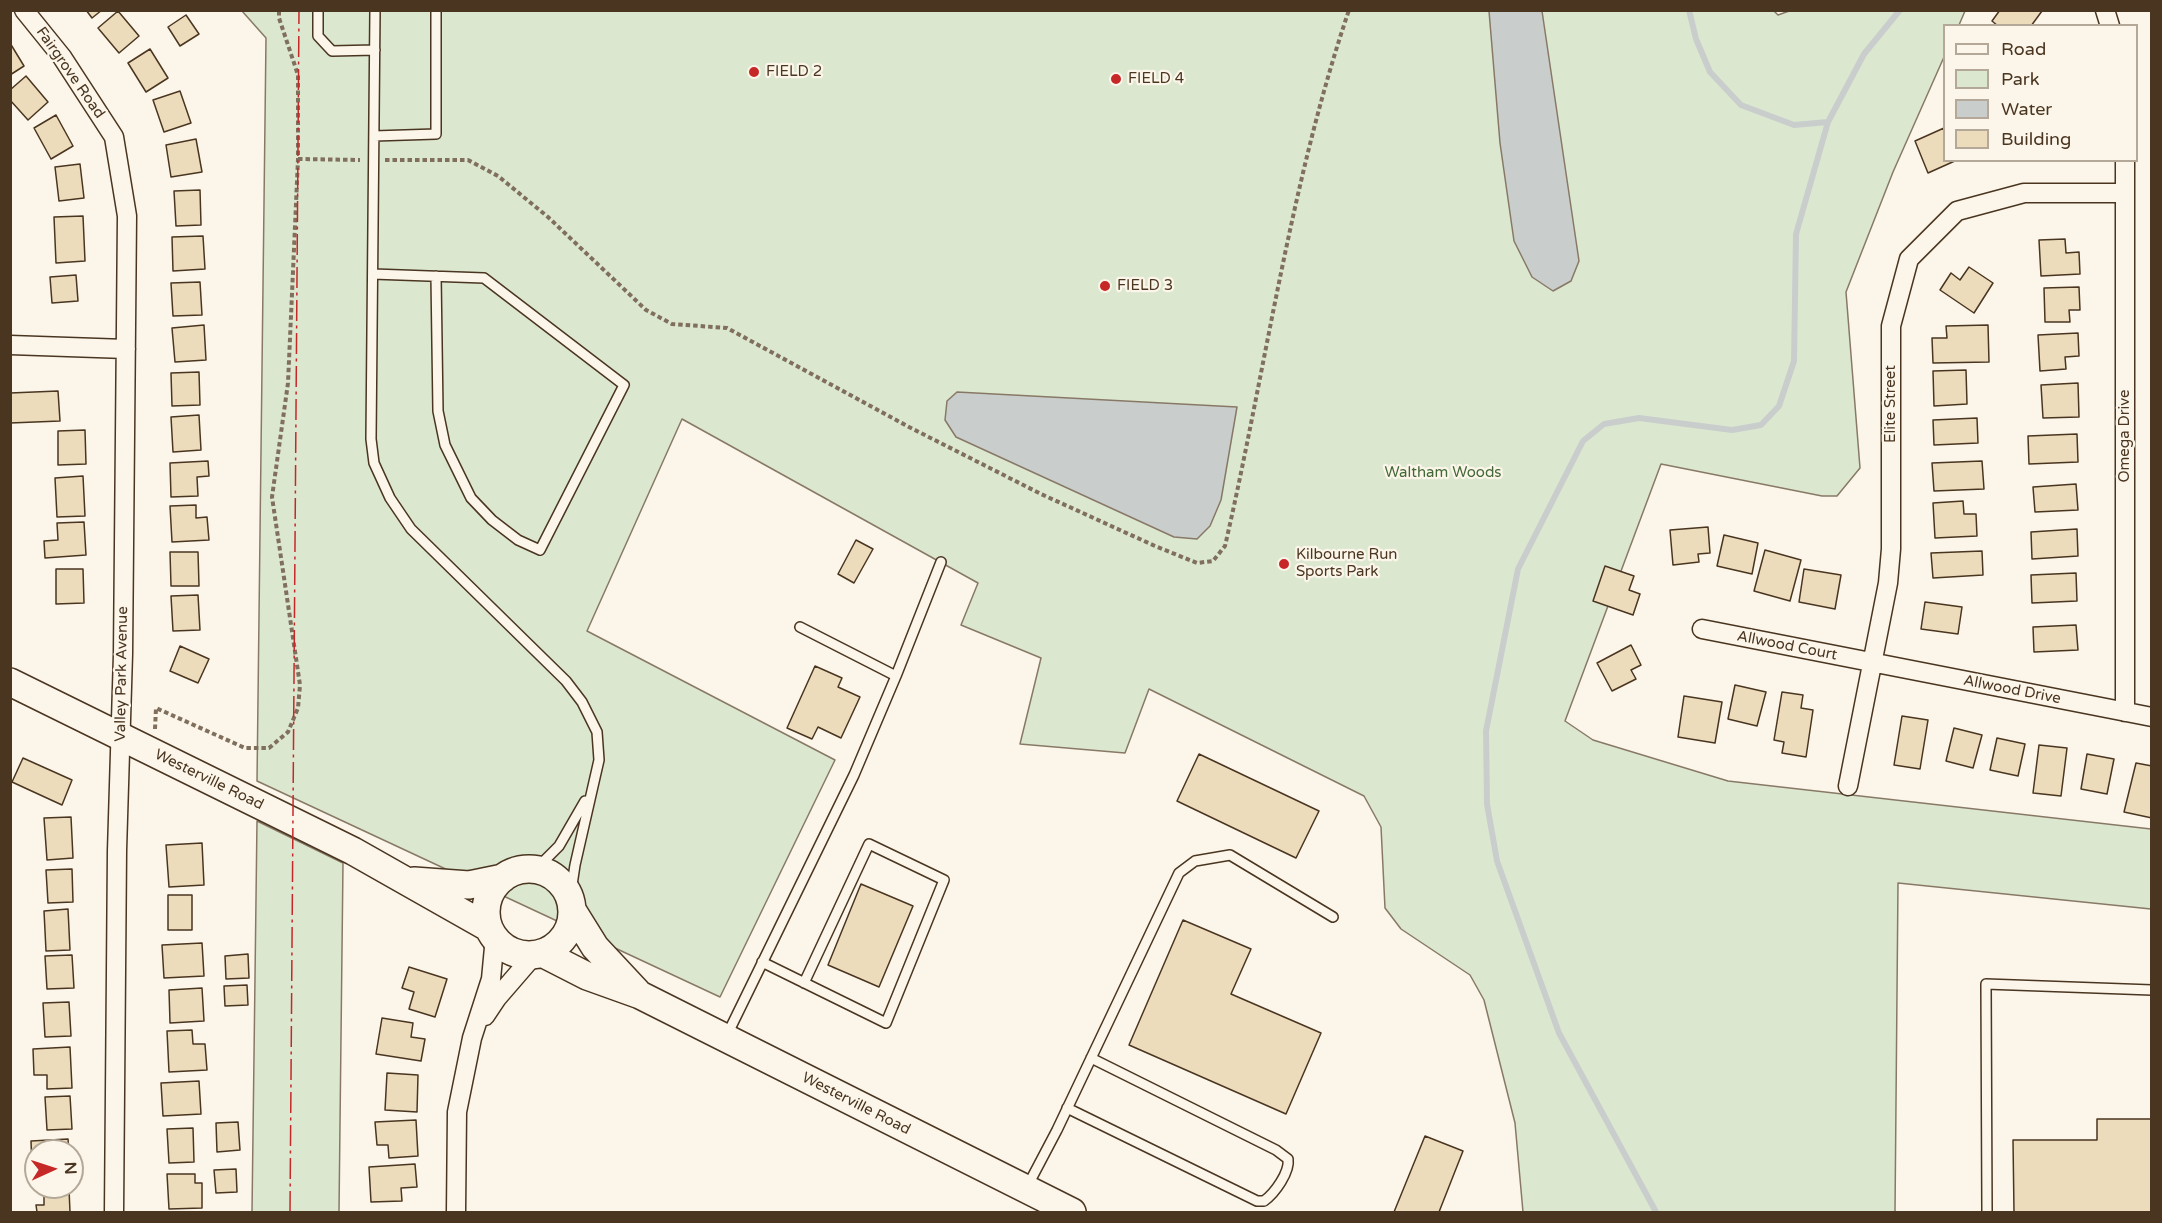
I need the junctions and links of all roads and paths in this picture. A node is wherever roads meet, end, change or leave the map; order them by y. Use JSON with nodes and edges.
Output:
{"nodes":[{"id":1,"x":24,"y":10,"type":"edge"},
{"id":2,"x":279,"y":10,"type":"edge"},
{"id":3,"x":318,"y":10,"type":"edge"},
{"id":4,"x":375,"y":10,"type":"edge"},
{"id":5,"x":436,"y":10,"type":"edge"},
{"id":6,"x":1349,"y":10,"type":"edge"},
{"id":7,"x":375,"y":50,"type":"junction"},
{"id":8,"x":374,"y":136,"type":"junction"},
{"id":9,"x":114,"y":137,"type":"joint"},
{"id":10,"x":298,"y":159,"type":"junction"},
{"id":11,"x":374,"y":160,"type":"junction"},
{"id":12,"x":2126,"y":162,"type":"edge"},
{"id":13,"x":2126,"y":193,"type":"junction"},
{"id":14,"x":373,"y":274,"type":"junction"},
{"id":15,"x":436,"y":276,"type":"junction"},
{"id":16,"x":10,"y":345,"type":"edge"},
{"id":17,"x":126,"y":349,"type":"junction"},
{"id":18,"x":941,"y":562,"type":"dead end"},
{"id":19,"x":800,"y":627,"type":"dead end"},
{"id":20,"x":1702,"y":629,"type":"dead end"},
{"id":21,"x":1873,"y":662,"type":"junction"},
{"id":22,"x":896,"y":676,"type":"junction"},
{"id":23,"x":10,"y":682,"type":"edge"},
{"id":24,"x":2125,"y":712,"type":"junction"},
{"id":25,"x":2151,"y":717,"type":"edge"},
{"id":26,"x":120,"y":736,"type":"junction"},
{"id":27,"x":155,"y":753,"type":"junction"},
{"id":28,"x":1848,"y":786,"type":"dead end"},
{"id":29,"x":591,"y":791,"type":"junction"},
{"id":30,"x":536,"y":869,"type":"junction"},
{"id":31,"x":503,"y":878,"type":"junction"},
{"id":32,"x":407,"y":880,"type":"junction"},
{"id":33,"x":571,"y":904,"type":"junction"},
{"id":34,"x":1333,"y":917,"type":"dead end"},
{"id":35,"x":492,"y":933,"type":"junction"},
{"id":36,"x":538,"y":954,"type":"junction"},
{"id":37,"x":762,"y":962,"type":"junction"},
{"id":38,"x":804,"y":983,"type":"junction"},
{"id":39,"x":2151,"y":990,"type":"edge"},
{"id":40,"x":640,"y":995,"type":"junction"},
{"id":41,"x":726,"y":1037,"type":"junction"},
{"id":42,"x":472,"y":1038,"type":"junction"},
{"id":43,"x":1091,"y":1058,"type":"junction"},
{"id":44,"x":1067,"y":1108,"type":"junction"},
{"id":45,"x":1025,"y":1189,"type":"junction"},
{"id":46,"x":114,"y":1212,"type":"edge"},
{"id":47,"x":456,"y":1212,"type":"edge"},
{"id":48,"x":1072,"y":1212,"type":"edge"},
{"id":49,"x":1987,"y":1212,"type":"edge"}],
"edges":[{"from":1,"to":9,"type":"street","name":"Fairgrove Road"},
{"from":2,"to":10,"type":"path"},
{"from":3,"to":7,"type":"lane"},
{"from":4,"to":7,"type":"lane"},
{"from":5,"to":8,"type":"lane"},
{"from":6,"to":11,"type":"path"},
{"from":7,"to":8,"type":"lane"},
{"from":8,"to":11,"type":"lane"},
{"from":9,"to":17,"type":"street","name":"Valley Park Avenue"},
{"from":10,"to":11,"type":"path"},
{"from":10,"to":27,"type":"path"},
{"from":11,"to":14,"type":"lane"},
{"from":12,"to":13,"type":"street","name":"Omega Drive"},
{"from":13,"to":21,"type":"street","name":"Elite Street"},
{"from":13,"to":24,"type":"street","name":"Omega Drive"},
{"from":14,"to":15,"type":"lane"},
{"from":14,"to":29,"type":"lane"},
{"from":15,"to":15,"type":"lane"},
{"from":16,"to":17,"type":"street"},
{"from":17,"to":26,"type":"street","name":"Valley Park Avenue"},
{"from":18,"to":22,"type":"lane"},
{"from":19,"to":22,"type":"lane"},
{"from":20,"to":21,"type":"street","name":"Allwood Court"},
{"from":21,"to":24,"type":"street","name":"Allwood Drive"},
{"from":21,"to":28,"type":"street","name":"Elite Street"},
{"from":22,"to":37,"type":"lane"},
{"from":23,"to":26,"type":"main road","name":"Westerville Road"},
{"from":24,"to":25,"type":"street","name":"Allwood Drive"},
{"from":26,"to":27,"type":"main road","name":"Westerville Road"},
{"from":26,"to":46,"type":"street","name":"Valley Park Avenue"},
{"from":27,"to":32,"type":"main road","name":"Westerville Road"},
{"from":29,"to":30,"type":"lane"},
{"from":29,"to":33,"type":"lane"},
{"from":30,"to":31,"type":"main road","name":"Westerville Road"},
{"from":30,"to":33,"type":"main road","name":"Westerville Road"},
{"from":31,"to":32,"type":"main road","name":"Westerville Road"},
{"from":31,"to":35,"type":"main road"},
{"from":32,"to":35,"type":"main road","name":"Westerville Road"},
{"from":33,"to":36,"type":"main road"},
{"from":33,"to":40,"type":"main road","name":"Westerville Road"},
{"from":34,"to":43,"type":"lane"},
{"from":35,"to":36,"type":"main road","name":"Westerville Road"},
{"from":35,"to":42,"type":"street"},
{"from":36,"to":40,"type":"main road","name":"Westerville Road"},
{"from":36,"to":42,"type":"street"},
{"from":37,"to":38,"type":"lane"},
{"from":37,"to":41,"type":"lane"},
{"from":38,"to":38,"type":"lane"},
{"from":39,"to":49,"type":"lane"},
{"from":40,"to":41,"type":"main road","name":"Westerville Road"},
{"from":41,"to":45,"type":"main road","name":"Westerville Road"},
{"from":42,"to":47,"type":"street"},
{"from":43,"to":44,"type":"lane"},
{"from":43,"to":44,"type":"lane"},
{"from":44,"to":45,"type":"lane"},
{"from":45,"to":48,"type":"main road","name":"Westerville Road"}]}
